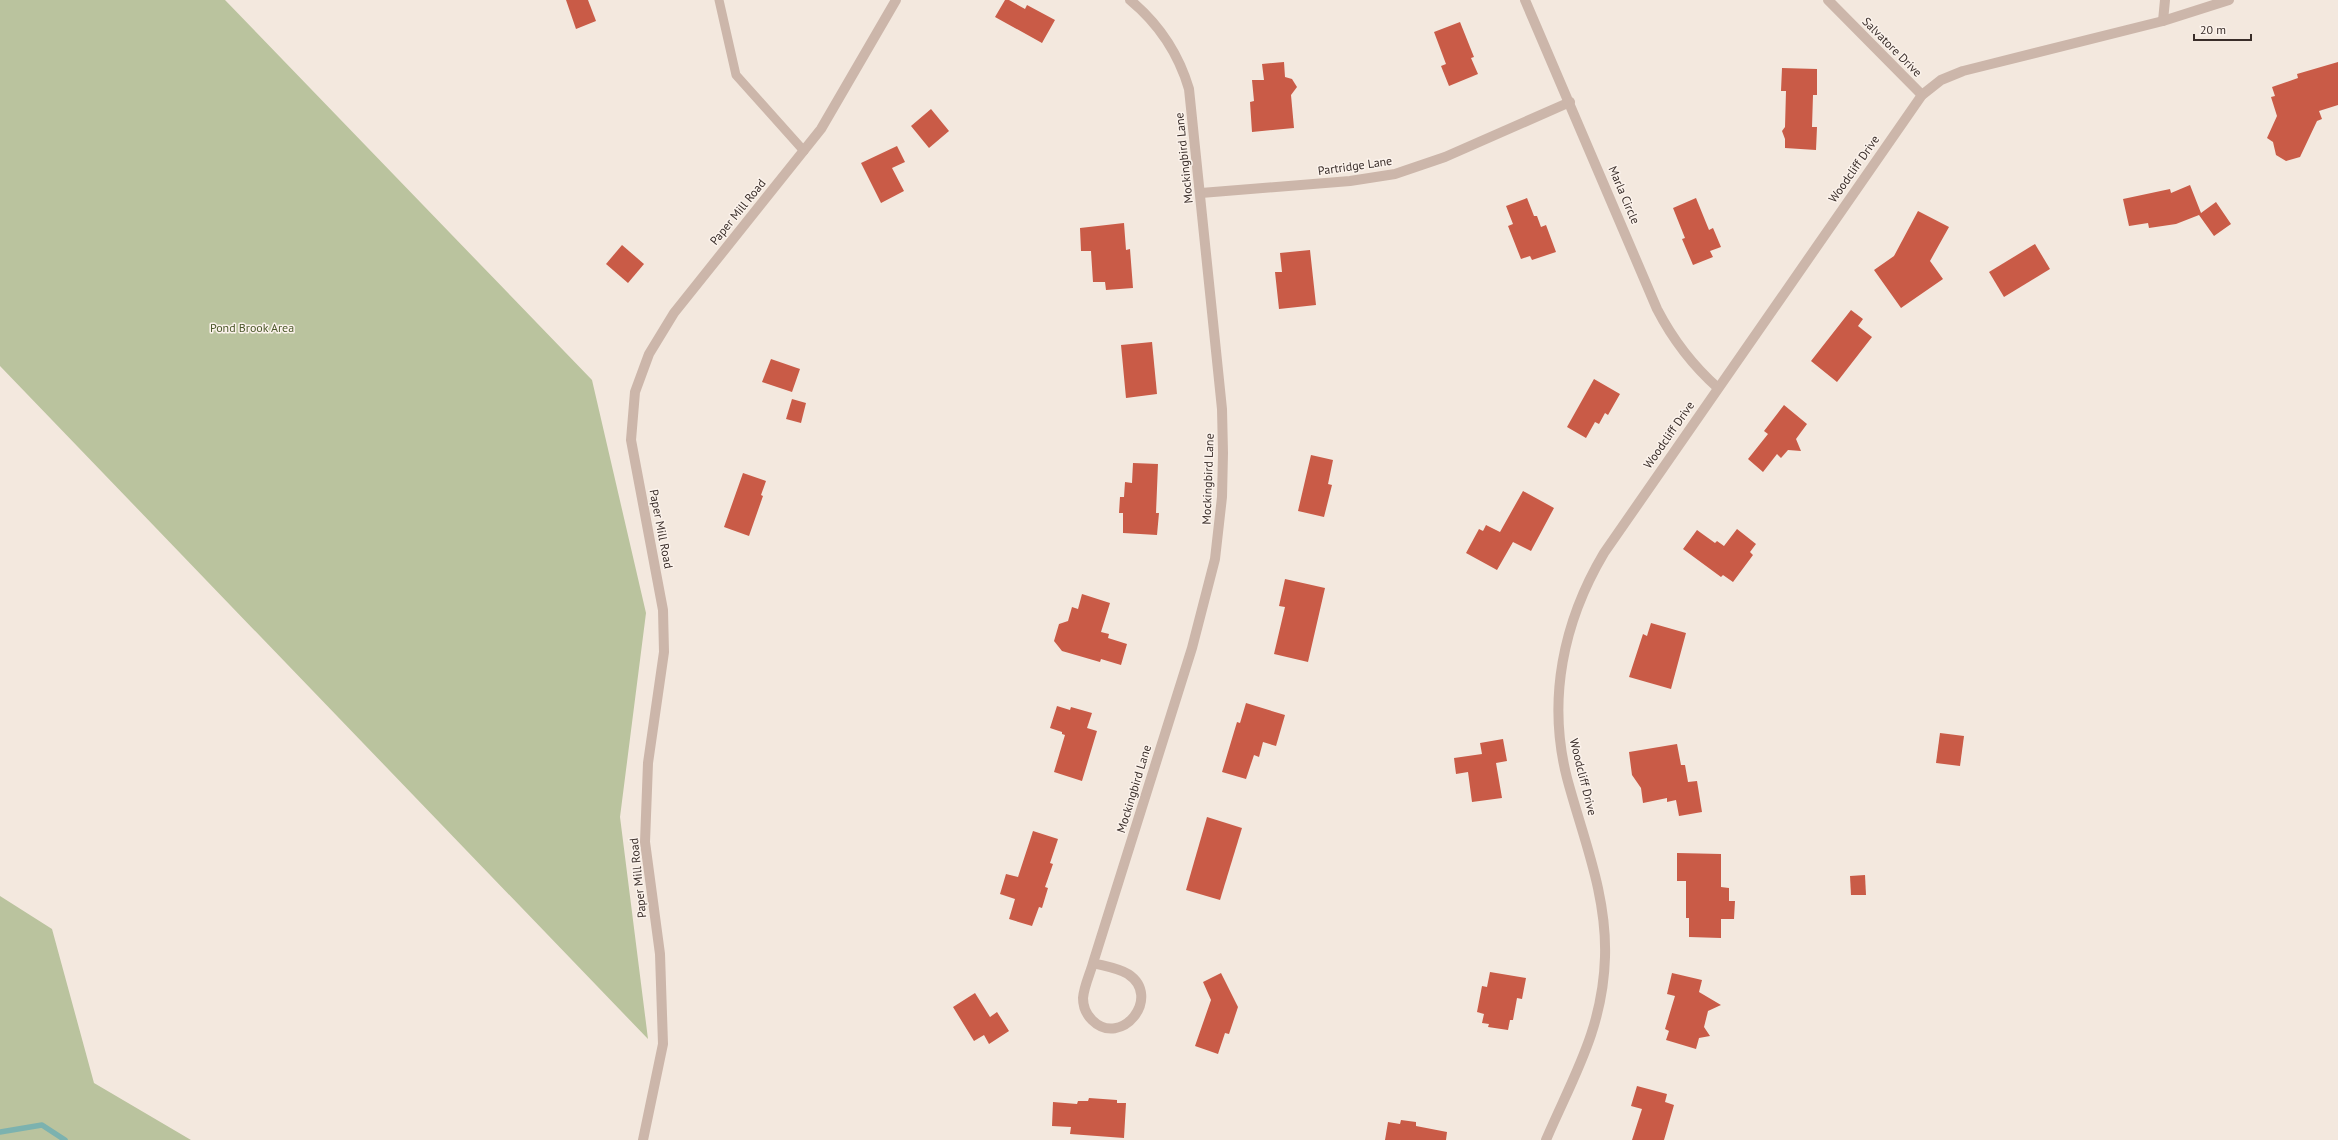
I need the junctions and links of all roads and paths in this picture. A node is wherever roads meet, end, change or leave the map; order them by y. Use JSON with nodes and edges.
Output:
{"nodes":[{"id":1,"x":719,"y":0,"type":"edge"},
{"id":2,"x":896,"y":0,"type":"edge"},
{"id":3,"x":1130,"y":0,"type":"edge"},
{"id":4,"x":1525,"y":0,"type":"edge"},
{"id":5,"x":1828,"y":0,"type":"edge"},
{"id":6,"x":2165,"y":0,"type":"edge"},
{"id":7,"x":2229,"y":0,"type":"edge"},
{"id":8,"x":2163,"y":20,"type":"junction"},
{"id":9,"x":1922,"y":95,"type":"junction"},
{"id":10,"x":1570,"y":102,"type":"junction"},
{"id":11,"x":804,"y":151,"type":"junction"},
{"id":12,"x":1201,"y":193,"type":"junction"},
{"id":13,"x":1718,"y":388,"type":"junction"},
{"id":14,"x":1093,"y":963,"type":"junction"},
{"id":15,"x":643,"y":1140,"type":"edge"},
{"id":16,"x":1546,"y":1140,"type":"edge"}],
"edges":[{"from":1,"to":11,"type":"lane"},
{"from":2,"to":11,"type":"street","name":"Paper Mill Road"},
{"from":3,"to":12,"type":"street","name":"Mockingbird Lane"},
{"from":4,"to":10,"type":"street","name":"Marla Circle"},
{"from":5,"to":9,"type":"street","name":"Salvatore Drive"},
{"from":6,"to":8,"type":"street"},
{"from":7,"to":8,"type":"street","name":"Woodcliff Drive"},
{"from":8,"to":9,"type":"street","name":"Woodcliff Drive"},
{"from":9,"to":13,"type":"street","name":"Woodcliff Drive"},
{"from":10,"to":12,"type":"street","name":"Partridge Lane"},
{"from":10,"to":13,"type":"street","name":"Marla Circle"},
{"from":11,"to":15,"type":"street","name":"Paper Mill Road"},
{"from":12,"to":14,"type":"street","name":"Mockingbird Lane"},
{"from":13,"to":16,"type":"street","name":"Woodcliff Drive"},
{"from":14,"to":14,"type":"street","name":"Mockingbird Lane"}]}
